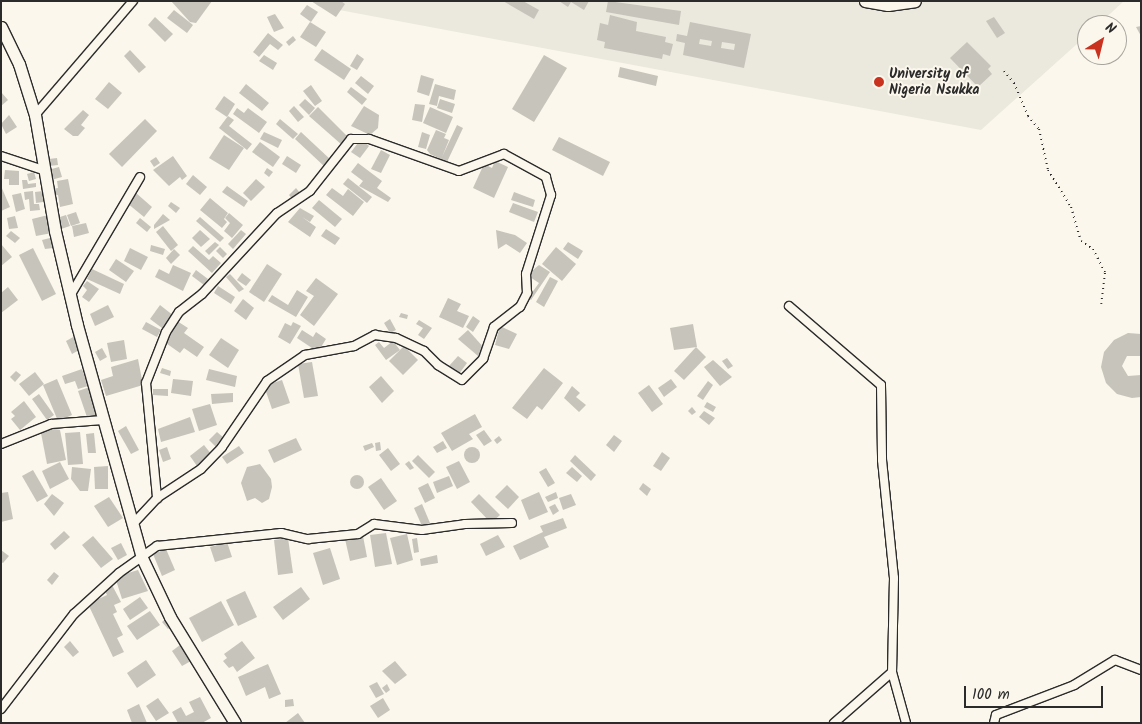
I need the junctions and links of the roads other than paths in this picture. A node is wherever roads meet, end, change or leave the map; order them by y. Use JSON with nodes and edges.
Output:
{"nodes":[{"id":1,"x":133,"y":1,"type":"edge"},
{"id":2,"x":865,"y":1,"type":"edge"},
{"id":3,"x":915,"y":1,"type":"edge"},
{"id":4,"x":1,"y":26,"type":"edge"},
{"id":5,"x":35,"y":115,"type":"junction"},
{"id":6,"x":1,"y":156,"type":"edge"},
{"id":7,"x":43,"y":170,"type":"junction"},
{"id":8,"x":140,"y":177,"type":"dead end"},
{"id":9,"x":70,"y":296,"type":"junction"},
{"id":10,"x":789,"y":306,"type":"dead end"},
{"id":11,"x":103,"y":420,"type":"junction"},
{"id":12,"x":1,"y":444,"type":"edge"},
{"id":13,"x":157,"y":498,"type":"junction"},
{"id":14,"x":512,"y":524,"type":"dead end"},
{"id":15,"x":132,"y":525,"type":"junction"},
{"id":16,"x":142,"y":558,"type":"junction"},
{"id":17,"x":1141,"y":670,"type":"edge"},
{"id":18,"x":892,"y":672,"type":"junction"},
{"id":19,"x":1,"y":709,"type":"edge"},
{"id":20,"x":235,"y":723,"type":"edge"},
{"id":21,"x":834,"y":723,"type":"edge"},
{"id":22,"x":906,"y":723,"type":"edge"},
{"id":23,"x":994,"y":723,"type":"edge"}],
"edges":[{"from":1,"to":5,"type":"street"},
{"from":2,"to":3,"type":"street"},
{"from":4,"to":5,"type":"street"},
{"from":5,"to":7,"type":"street"},
{"from":6,"to":7,"type":"street"},
{"from":7,"to":9,"type":"street"},
{"from":8,"to":9,"type":"street"},
{"from":9,"to":11,"type":"street"},
{"from":10,"to":18,"type":"street"},
{"from":11,"to":12,"type":"street"},
{"from":11,"to":15,"type":"street"},
{"from":13,"to":13,"type":"street"},
{"from":13,"to":15,"type":"street"},
{"from":14,"to":16,"type":"street"},
{"from":15,"to":16,"type":"street"},
{"from":16,"to":19,"type":"street"},
{"from":16,"to":20,"type":"street"},
{"from":17,"to":23,"type":"street"},
{"from":18,"to":21,"type":"street"},
{"from":18,"to":22,"type":"street"}]}
